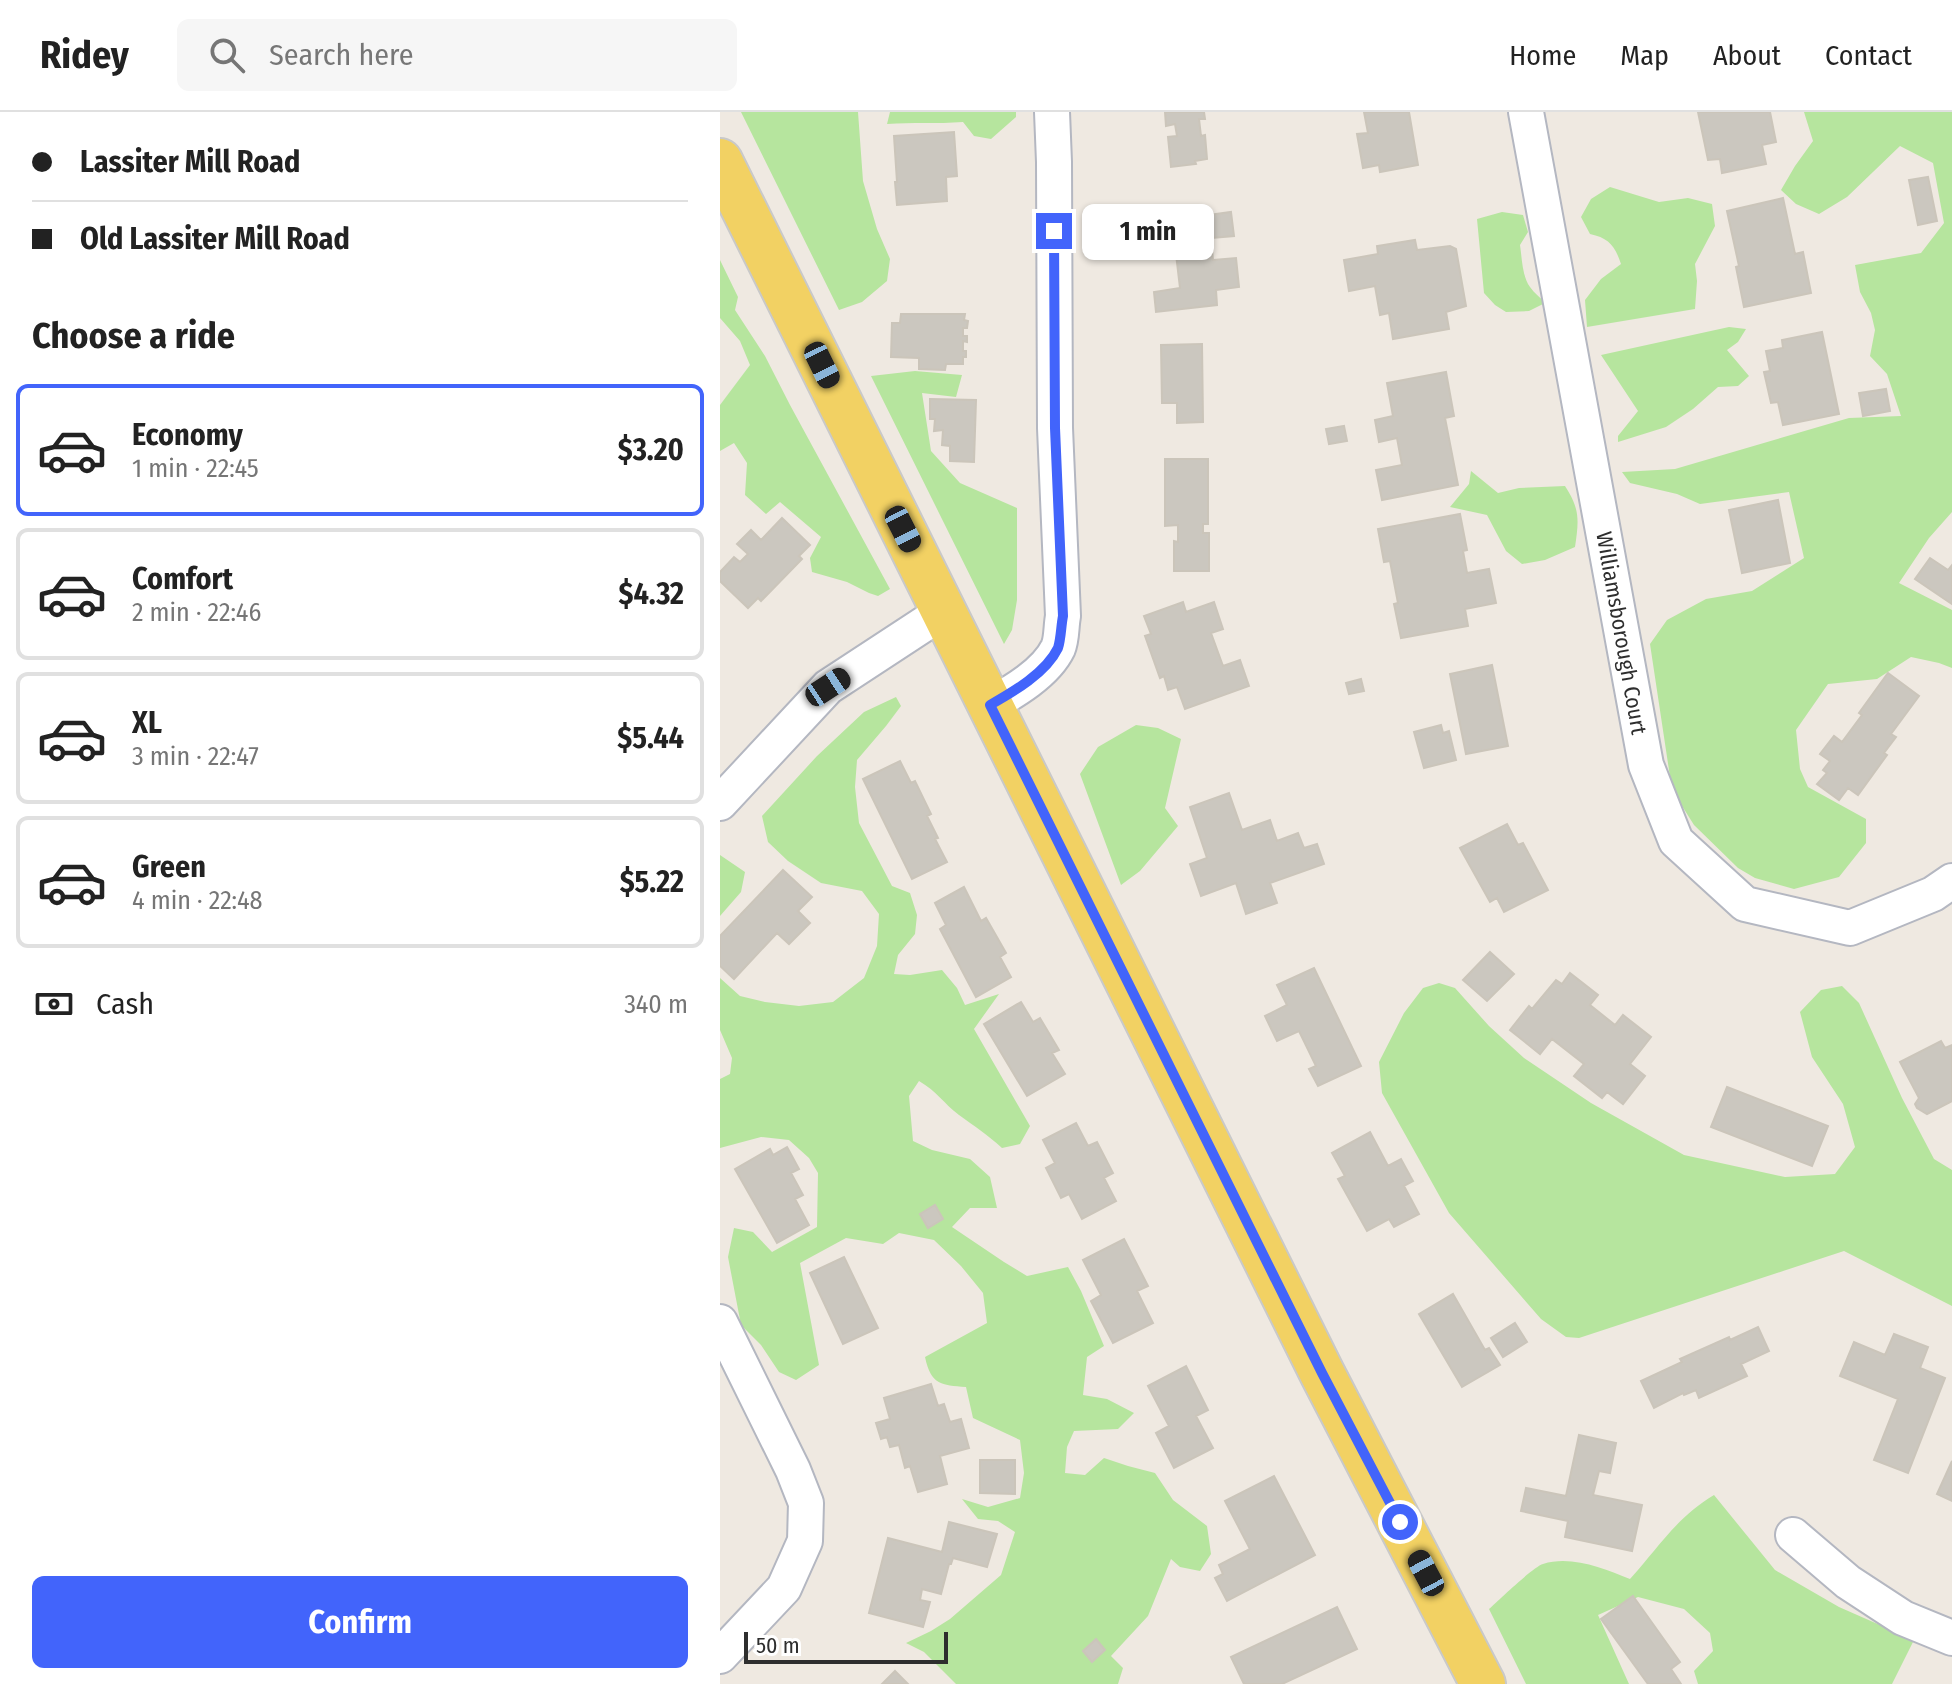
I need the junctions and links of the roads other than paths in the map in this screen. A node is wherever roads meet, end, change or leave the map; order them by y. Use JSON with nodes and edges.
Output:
{"nodes":[{"id":1,"x":1052,"y":112,"type":"edge"},
{"id":2,"x":1526,"y":112,"type":"edge"},
{"id":3,"x":720,"y":161,"type":"edge"},
{"id":4,"x":944,"y":611,"type":"junction"},
{"id":5,"x":990,"y":705,"type":"junction"},
{"id":6,"x":720,"y":803,"type":"edge"},
{"id":7,"x":1952,"y":881,"type":"edge"},
{"id":8,"x":720,"y":1322,"type":"edge"},
{"id":9,"x":1793,"y":1535,"type":"dead end"},
{"id":10,"x":1952,"y":1638,"type":"edge"},
{"id":11,"x":720,"y":1656,"type":"edge"},
{"id":12,"x":1471,"y":1680,"type":"edge"}],
"edges":[{"from":1,"to":5,"type":"street"},
{"from":2,"to":7,"type":"street","name":"Williamsborough Court"},
{"from":3,"to":4,"type":"main road"},
{"from":4,"to":5,"type":"main road"},
{"from":4,"to":6,"type":"street"},
{"from":5,"to":12,"type":"main road"},
{"from":8,"to":11,"type":"street"},
{"from":9,"to":10,"type":"street"}]}
